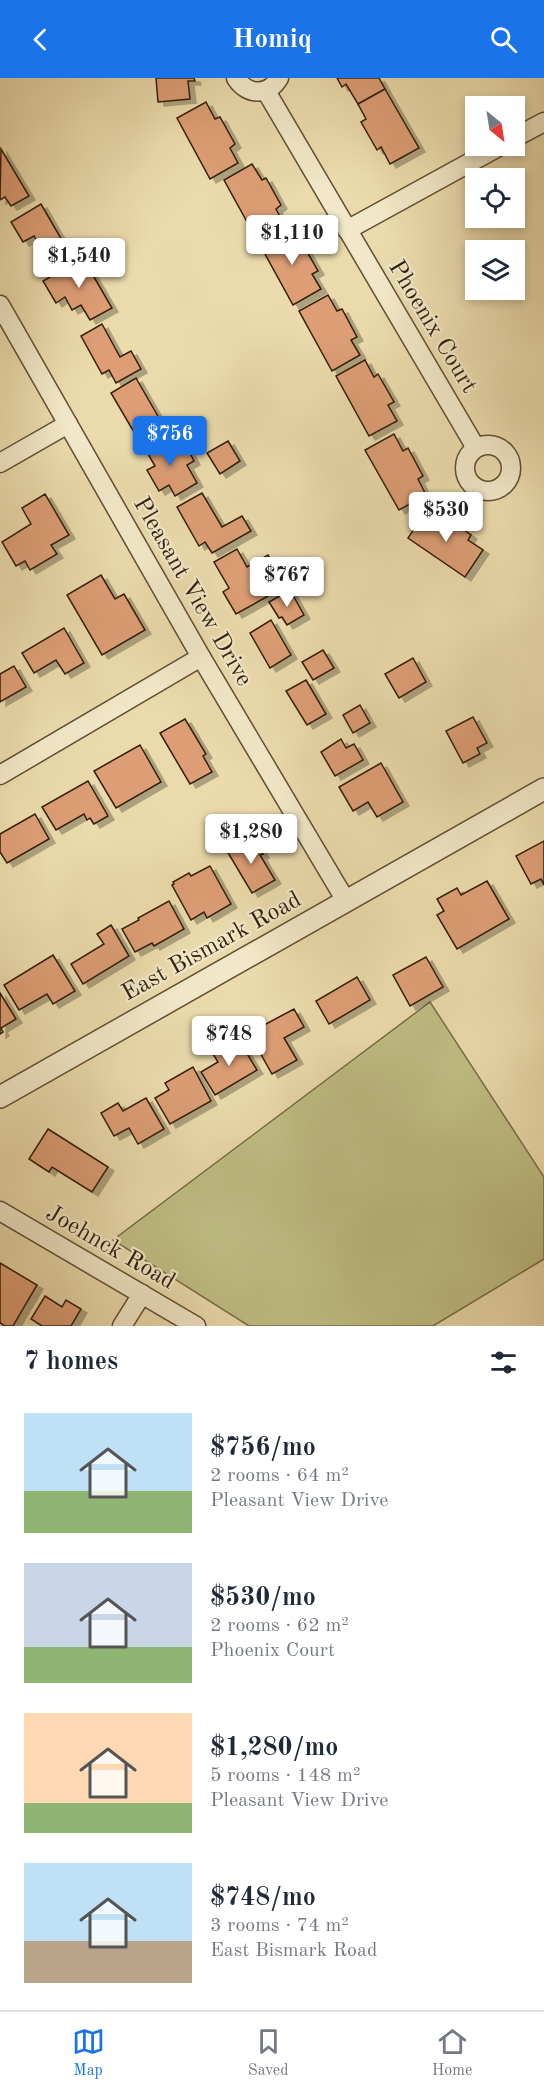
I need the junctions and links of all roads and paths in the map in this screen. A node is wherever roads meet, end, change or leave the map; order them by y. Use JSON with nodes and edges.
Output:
{"nodes":[{"id":1,"x":237,"y":78,"type":"edge"},
{"id":2,"x":273,"y":84,"type":"edge"},
{"id":3,"x":544,"y":122,"type":"edge"},
{"id":4,"x":525,"y":132,"type":"edge"},
{"id":5,"x":482,"y":156,"type":"edge"},
{"id":6,"x":347,"y":230,"type":"junction"},
{"id":7,"x":0,"y":305,"type":"edge"},
{"id":8,"x":68,"y":424,"type":"junction"},
{"id":9,"x":476,"y":448,"type":"dead end"},
{"id":10,"x":0,"y":463,"type":"edge"},
{"id":11,"x":201,"y":657,"type":"junction"},
{"id":12,"x":0,"y":775,"type":"edge"},
{"id":13,"x":544,"y":789,"type":"edge"},
{"id":14,"x":346,"y":901,"type":"junction"},
{"id":15,"x":0,"y":1097,"type":"edge"},
{"id":16,"x":0,"y":1211,"type":"edge"},
{"id":17,"x":142,"y":1294,"type":"junction"},
{"id":18,"x":122,"y":1326,"type":"edge"},
{"id":19,"x":196,"y":1326,"type":"edge"}],
"edges":[{"from":1,"to":2,"type":"street"},
{"from":2,"to":6,"type":"street","name":"Phoenix Court"},
{"from":3,"to":4,"type":"street"},
{"from":5,"to":6,"type":"street"},
{"from":6,"to":9,"type":"street","name":"Phoenix Court"},
{"from":7,"to":8,"type":"street","name":"Pleasant View Drive"},
{"from":8,"to":10,"type":"street"},
{"from":8,"to":11,"type":"street","name":"Pleasant View Drive"},
{"from":11,"to":12,"type":"street"},
{"from":11,"to":14,"type":"street","name":"Pleasant View Drive"},
{"from":13,"to":14,"type":"street","name":"East Bismark Road"},
{"from":14,"to":15,"type":"street","name":"East Bismark Road"},
{"from":16,"to":17,"type":"street","name":"Joehnck Road"},
{"from":17,"to":18,"type":"street"},
{"from":17,"to":19,"type":"street","name":"Joehnck Road"}]}
